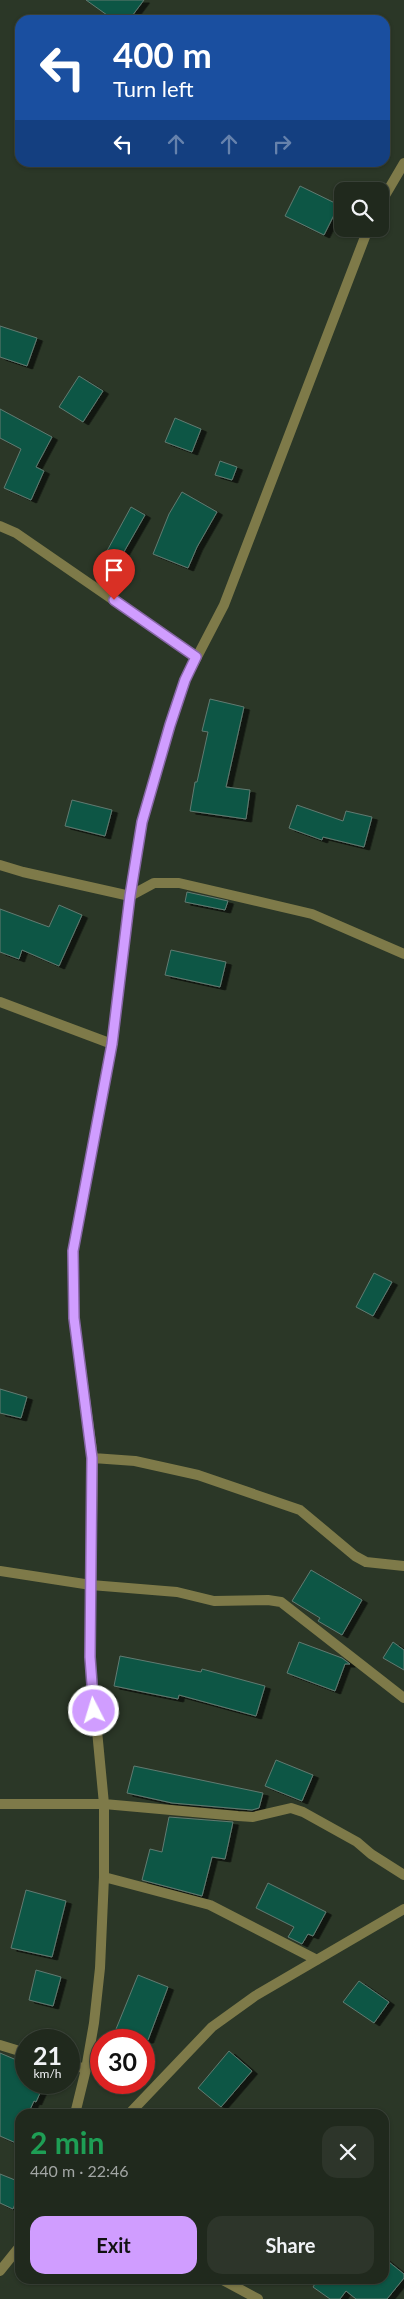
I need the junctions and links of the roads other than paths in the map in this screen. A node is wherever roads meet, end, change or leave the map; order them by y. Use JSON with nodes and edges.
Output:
{"nodes":[{"id":1,"x":404,"y":163,"type":"edge"},
{"id":2,"x":389,"y":189,"type":"edge"},
{"id":3,"x":365,"y":237,"type":"edge"},
{"id":4,"x":0,"y":526,"type":"edge"},
{"id":5,"x":196,"y":657,"type":"junction"},
{"id":6,"x":0,"y":864,"type":"edge"},
{"id":7,"x":130,"y":896,"type":"junction"},
{"id":8,"x":404,"y":954,"type":"edge"},
{"id":9,"x":0,"y":1002,"type":"edge"},
{"id":10,"x":112,"y":1044,"type":"junction"},
{"id":11,"x":92,"y":1458,"type":"junction"},
{"id":12,"x":404,"y":1566,"type":"edge"},
{"id":13,"x":0,"y":1571,"type":"edge"},
{"id":14,"x":91,"y":1584,"type":"junction"},
{"id":15,"x":404,"y":1698,"type":"edge"},
{"id":16,"x":0,"y":1804,"type":"edge"},
{"id":17,"x":104,"y":1804,"type":"junction"},
{"id":18,"x":404,"y":1875,"type":"edge"},
{"id":19,"x":104,"y":1877,"type":"junction"},
{"id":20,"x":404,"y":1909,"type":"edge"},
{"id":21,"x":317,"y":1960,"type":"junction"},
{"id":22,"x":0,"y":2045,"type":"edge"},
{"id":23,"x":15,"y":2050,"type":"edge"},
{"id":24,"x":80,"y":2067,"type":"edge"},
{"id":25,"x":86,"y":2069,"type":"junction"},
{"id":26,"x":76,"y":2109,"type":"edge"},
{"id":27,"x":134,"y":2109,"type":"edge"},
{"id":28,"x":15,"y":2252,"type":"edge"},
{"id":29,"x":0,"y":2271,"type":"edge"},
{"id":30,"x":231,"y":2284,"type":"edge"},
{"id":31,"x":258,"y":2299,"type":"edge"}],
"edges":[{"from":1,"to":2,"type":"street"},
{"from":3,"to":5,"type":"street"},
{"from":4,"to":5,"type":"street"},
{"from":5,"to":7,"type":"street"},
{"from":6,"to":7,"type":"street"},
{"from":7,"to":8,"type":"street"},
{"from":7,"to":10,"type":"street"},
{"from":9,"to":10,"type":"street"},
{"from":10,"to":11,"type":"street"},
{"from":11,"to":12,"type":"street"},
{"from":11,"to":14,"type":"street"},
{"from":13,"to":14,"type":"street"},
{"from":14,"to":15,"type":"street"},
{"from":14,"to":17,"type":"street"},
{"from":16,"to":17,"type":"street"},
{"from":17,"to":18,"type":"street"},
{"from":17,"to":19,"type":"street"},
{"from":19,"to":21,"type":"street"},
{"from":19,"to":25,"type":"street"},
{"from":20,"to":21,"type":"street"},
{"from":21,"to":27,"type":"street"},
{"from":22,"to":23,"type":"street"},
{"from":24,"to":25,"type":"street"},
{"from":25,"to":26,"type":"street"},
{"from":28,"to":29,"type":"street"},
{"from":30,"to":31,"type":"street"}]}
